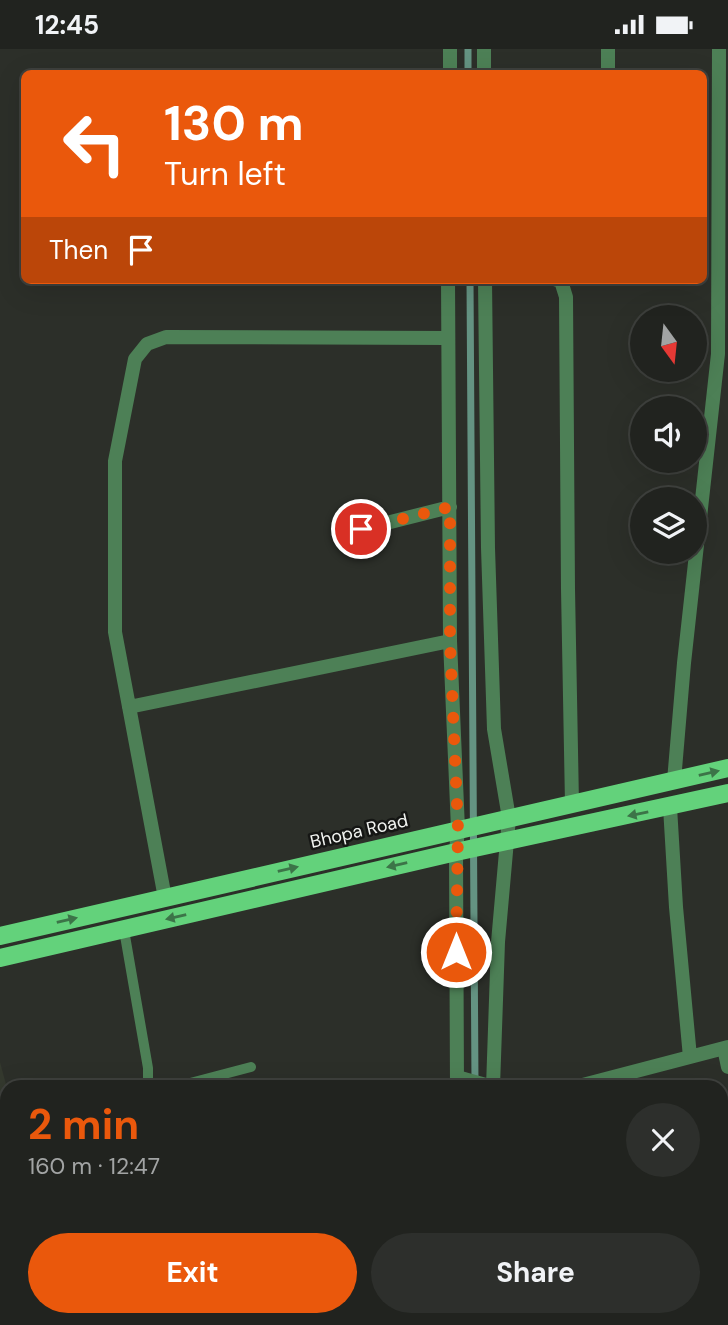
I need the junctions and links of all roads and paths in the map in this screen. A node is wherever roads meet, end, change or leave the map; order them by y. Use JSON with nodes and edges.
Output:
{"nodes":[{"id":1,"x":450,"y":49,"type":"edge"},
{"id":2,"x":499,"y":49,"type":"edge"},
{"id":3,"x":608,"y":49,"type":"edge"},
{"id":4,"x":719,"y":49,"type":"edge"},
{"id":5,"x":484,"y":62,"type":"edge"},
{"id":6,"x":450,"y":70,"type":"edge"},
{"id":7,"x":608,"y":70,"type":"edge"},
{"id":8,"x":448,"y":284,"type":"edge"},
{"id":9,"x":485,"y":284,"type":"edge"},
{"id":10,"x":562,"y":284,"type":"edge"},
{"id":11,"x":448,"y":338,"type":"junction"},
{"id":12,"x":450,"y":507,"type":"junction"},
{"id":13,"x":339,"y":535,"type":"dead end"},
{"id":14,"x":450,"y":642,"type":"junction"},
{"id":15,"x":129,"y":708,"type":"junction"},
{"id":16,"x":728,"y":768,"type":"edge"},
{"id":17,"x":674,"y":781,"type":"junction"},
{"id":18,"x":728,"y":793,"type":"edge"},
{"id":19,"x":572,"y":804,"type":"junction"},
{"id":20,"x":670,"y":807,"type":"junction"},
{"id":21,"x":504,"y":819,"type":"junction"},
{"id":22,"x":463,"y":828,"type":"junction"},
{"id":23,"x":502,"y":842,"type":"junction"},
{"id":24,"x":460,"y":851,"type":"junction"},
{"id":25,"x":165,"y":898,"type":"junction"},
{"id":26,"x":124,"y":930,"type":"junction"},
{"id":27,"x":0,"y":936,"type":"edge"},
{"id":28,"x":0,"y":958,"type":"edge"},
{"id":29,"x":726,"y":1048,"type":"edge"},
{"id":30,"x":690,"y":1057,"type":"junction"},
{"id":31,"x":251,"y":1067,"type":"dead end"},
{"id":32,"x":728,"y":1067,"type":"edge"},
{"id":33,"x":148,"y":1080,"type":"edge"},
{"id":34,"x":202,"y":1080,"type":"edge"},
{"id":35,"x":459,"y":1080,"type":"edge"},
{"id":36,"x":491,"y":1080,"type":"edge"},
{"id":37,"x":602,"y":1080,"type":"edge"}],
"edges":[{"from":1,"to":6,"type":"street"},
{"from":2,"to":5,"type":"street"},
{"from":3,"to":7,"type":"street"},
{"from":4,"to":17,"type":"street"},
{"from":8,"to":11,"type":"street"},
{"from":9,"to":21,"type":"street"},
{"from":10,"to":19,"type":"street"},
{"from":11,"to":12,"type":"street"},
{"from":11,"to":15,"type":"street"},
{"from":12,"to":13,"type":"street"},
{"from":12,"to":14,"type":"street"},
{"from":14,"to":15,"type":"street"},
{"from":14,"to":22,"type":"street"},
{"from":15,"to":25,"type":"street"},
{"from":17,"to":16,"type":"main road","name":"Bhopa Road","one_way":true},
{"from":17,"to":19,"type":"main road","name":"Bhopa Road"},
{"from":18,"to":20,"type":"main road"},
{"from":19,"to":21,"type":"main road","name":"Bhopa Road"},
{"from":20,"to":23,"type":"main road","one_way":true},
{"from":20,"to":30,"type":"street"},
{"from":21,"to":22,"type":"main road","name":"Bhopa Road"},
{"from":21,"to":23,"type":"street"},
{"from":22,"to":24,"type":"street"},
{"from":25,"to":22,"type":"main road","name":"Bhopa Road","one_way":true},
{"from":23,"to":24,"type":"main road"},
{"from":23,"to":36,"type":"street"},
{"from":24,"to":26,"type":"main road","one_way":true},
{"from":24,"to":35,"type":"street"},
{"from":27,"to":25,"type":"main road","name":"Bhopa Road","one_way":true},
{"from":26,"to":28,"type":"main road"},
{"from":26,"to":33,"type":"lane"},
{"from":29,"to":30,"type":"street"},
{"from":29,"to":32,"type":"street"},
{"from":30,"to":37,"type":"street"},
{"from":31,"to":34,"type":"lane"}]}
